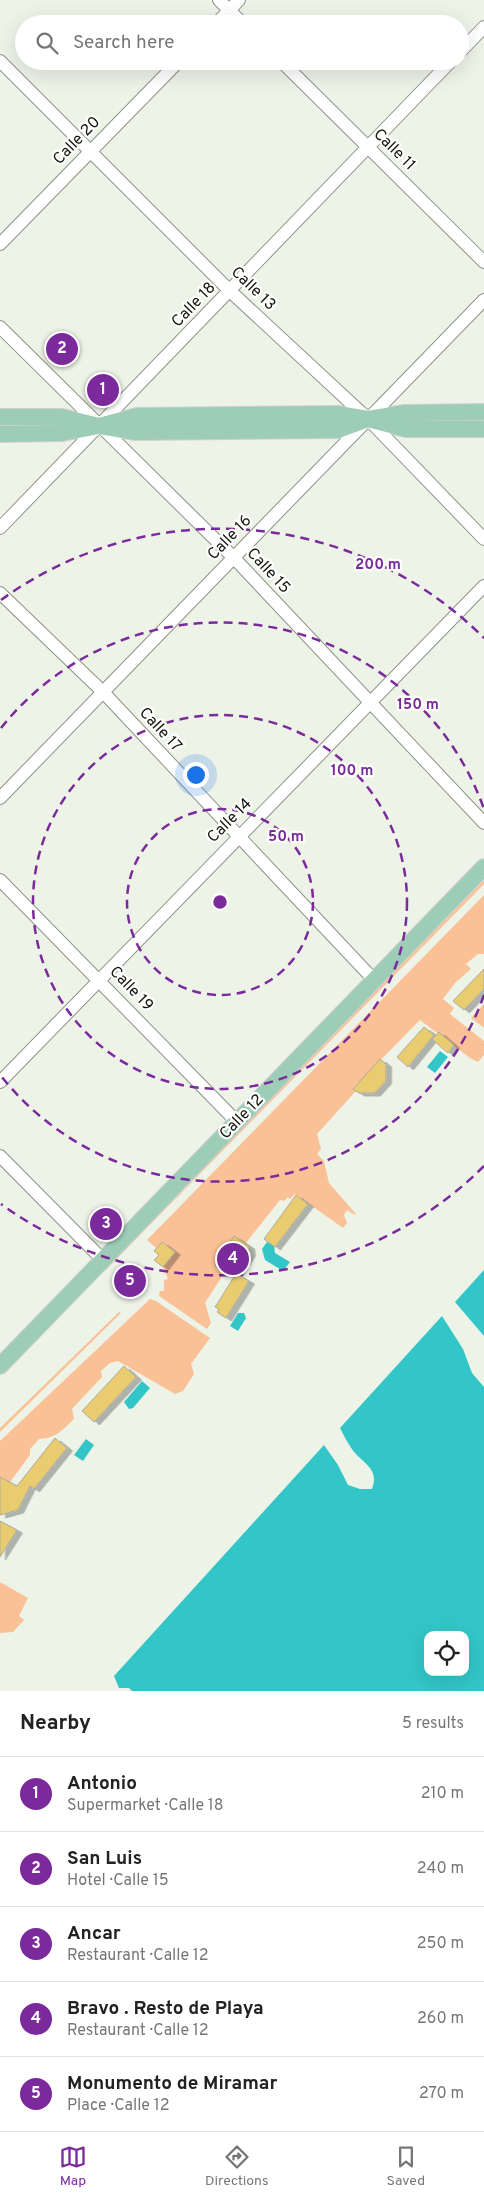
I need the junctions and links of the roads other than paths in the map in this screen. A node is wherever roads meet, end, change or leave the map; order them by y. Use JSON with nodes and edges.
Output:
{"nodes":[{"id":1,"x":219,"y":0,"type":"edge"},
{"id":2,"x":239,"y":0,"type":"edge"},
{"id":3,"x":229,"y":10,"type":"junction"},
{"id":4,"x":224,"y":15,"type":"edge"},
{"id":5,"x":234,"y":15,"type":"edge"},
{"id":6,"x":484,"y":27,"type":"edge"},
{"id":7,"x":469,"y":43,"type":"edge"},
{"id":8,"x":0,"y":61,"type":"edge"},
{"id":9,"x":170,"y":70,"type":"edge"},
{"id":10,"x":290,"y":70,"type":"edge"},
{"id":11,"x":443,"y":70,"type":"edge"},
{"id":12,"x":369,"y":148,"type":"junction"},
{"id":13,"x":90,"y":151,"type":"junction"},
{"id":14,"x":0,"y":244,"type":"edge"},
{"id":15,"x":484,"y":262,"type":"edge"},
{"id":16,"x":230,"y":291,"type":"junction"},
{"id":17,"x":484,"y":300,"type":"edge"},
{"id":18,"x":0,"y":327,"type":"edge"},
{"id":19,"x":484,"y":412,"type":"edge"},
{"id":20,"x":0,"y":417,"type":"edge"},
{"id":21,"x":368,"y":419,"type":"junction"},
{"id":22,"x":99,"y":426,"type":"junction"},
{"id":23,"x":484,"y":429,"type":"edge"},
{"id":24,"x":0,"y":434,"type":"edge"},
{"id":25,"x":0,"y":528,"type":"edge"},
{"id":26,"x":484,"y":539,"type":"edge"},
{"id":27,"x":234,"y":558,"type":"junction"},
{"id":28,"x":484,"y":586,"type":"edge"},
{"id":29,"x":0,"y":593,"type":"edge"},
{"id":30,"x":103,"y":692,"type":"junction"},
{"id":31,"x":370,"y":702,"type":"junction"},
{"id":32,"x":0,"y":798,"type":"edge"},
{"id":33,"x":484,"y":824,"type":"edge"},
{"id":34,"x":238,"y":836,"type":"junction"},
{"id":35,"x":484,"y":867,"type":"edge"},
{"id":36,"x":0,"y":880,"type":"edge"},
{"id":37,"x":98,"y":979,"type":"junction"},
{"id":38,"x":374,"y":980,"type":"junction"},
{"id":39,"x":0,"y":1082,"type":"edge"},
{"id":40,"x":237,"y":1122,"type":"junction"},
{"id":41,"x":0,"y":1156,"type":"edge"},
{"id":42,"x":103,"y":1260,"type":"junction"},
{"id":43,"x":0,"y":1366,"type":"edge"}],
"edges":[{"from":1,"to":3,"type":"street"},
{"from":2,"to":3,"type":"street"},
{"from":3,"to":4,"type":"street"},
{"from":3,"to":5,"type":"street"},
{"from":6,"to":7,"type":"street"},
{"from":8,"to":13,"type":"street","name":"Calle 13"},
{"from":9,"to":13,"type":"street","name":"Calle 20"},
{"from":10,"to":12,"type":"street","name":"Calle 11"},
{"from":11,"to":12,"type":"street","name":"Calle 18"},
{"from":12,"to":15,"type":"street","name":"Calle 11"},
{"from":12,"to":16,"type":"street","name":"Calle 18"},
{"from":13,"to":14,"type":"street","name":"Calle 20"},
{"from":13,"to":16,"type":"street","name":"Calle 13"},
{"from":16,"to":21,"type":"street","name":"Calle 13"},
{"from":16,"to":22,"type":"street","name":"Calle 18"},
{"from":17,"to":21,"type":"street","name":"Calle 16"},
{"from":18,"to":22,"type":"street","name":"Calle 15"},
{"from":19,"to":21,"type":"main road"},
{"from":20,"to":22,"type":"main road"},
{"from":21,"to":22,"type":"main road"},
{"from":21,"to":23,"type":"main road"},
{"from":21,"to":26,"type":"street","name":"Calle 13"},
{"from":21,"to":27,"type":"street","name":"Calle 16"},
{"from":22,"to":24,"type":"main road"},
{"from":22,"to":25,"type":"street","name":"Calle 18"},
{"from":22,"to":27,"type":"street","name":"Calle 15"},
{"from":27,"to":30,"type":"street","name":"Calle 16"},
{"from":27,"to":31,"type":"street","name":"Calle 15"},
{"from":28,"to":31,"type":"street","name":"Calle 14"},
{"from":29,"to":30,"type":"street","name":"Calle 17"},
{"from":30,"to":32,"type":"street","name":"Calle 16"},
{"from":30,"to":34,"type":"street","name":"Calle 17"},
{"from":31,"to":33,"type":"street","name":"Calle 15"},
{"from":31,"to":34,"type":"street","name":"Calle 14"},
{"from":34,"to":37,"type":"street","name":"Calle 14"},
{"from":34,"to":38,"type":"street","name":"Calle 17"},
{"from":35,"to":38,"type":"main road","name":"Calle 12"},
{"from":36,"to":37,"type":"street","name":"Calle 19"},
{"from":37,"to":39,"type":"street","name":"Calle 14"},
{"from":37,"to":40,"type":"street","name":"Calle 19"},
{"from":38,"to":40,"type":"main road","name":"Calle 12"},
{"from":40,"to":42,"type":"main road","name":"Calle 12"},
{"from":41,"to":42,"type":"street"},
{"from":42,"to":43,"type":"main road","name":"Calle 12"}]}
